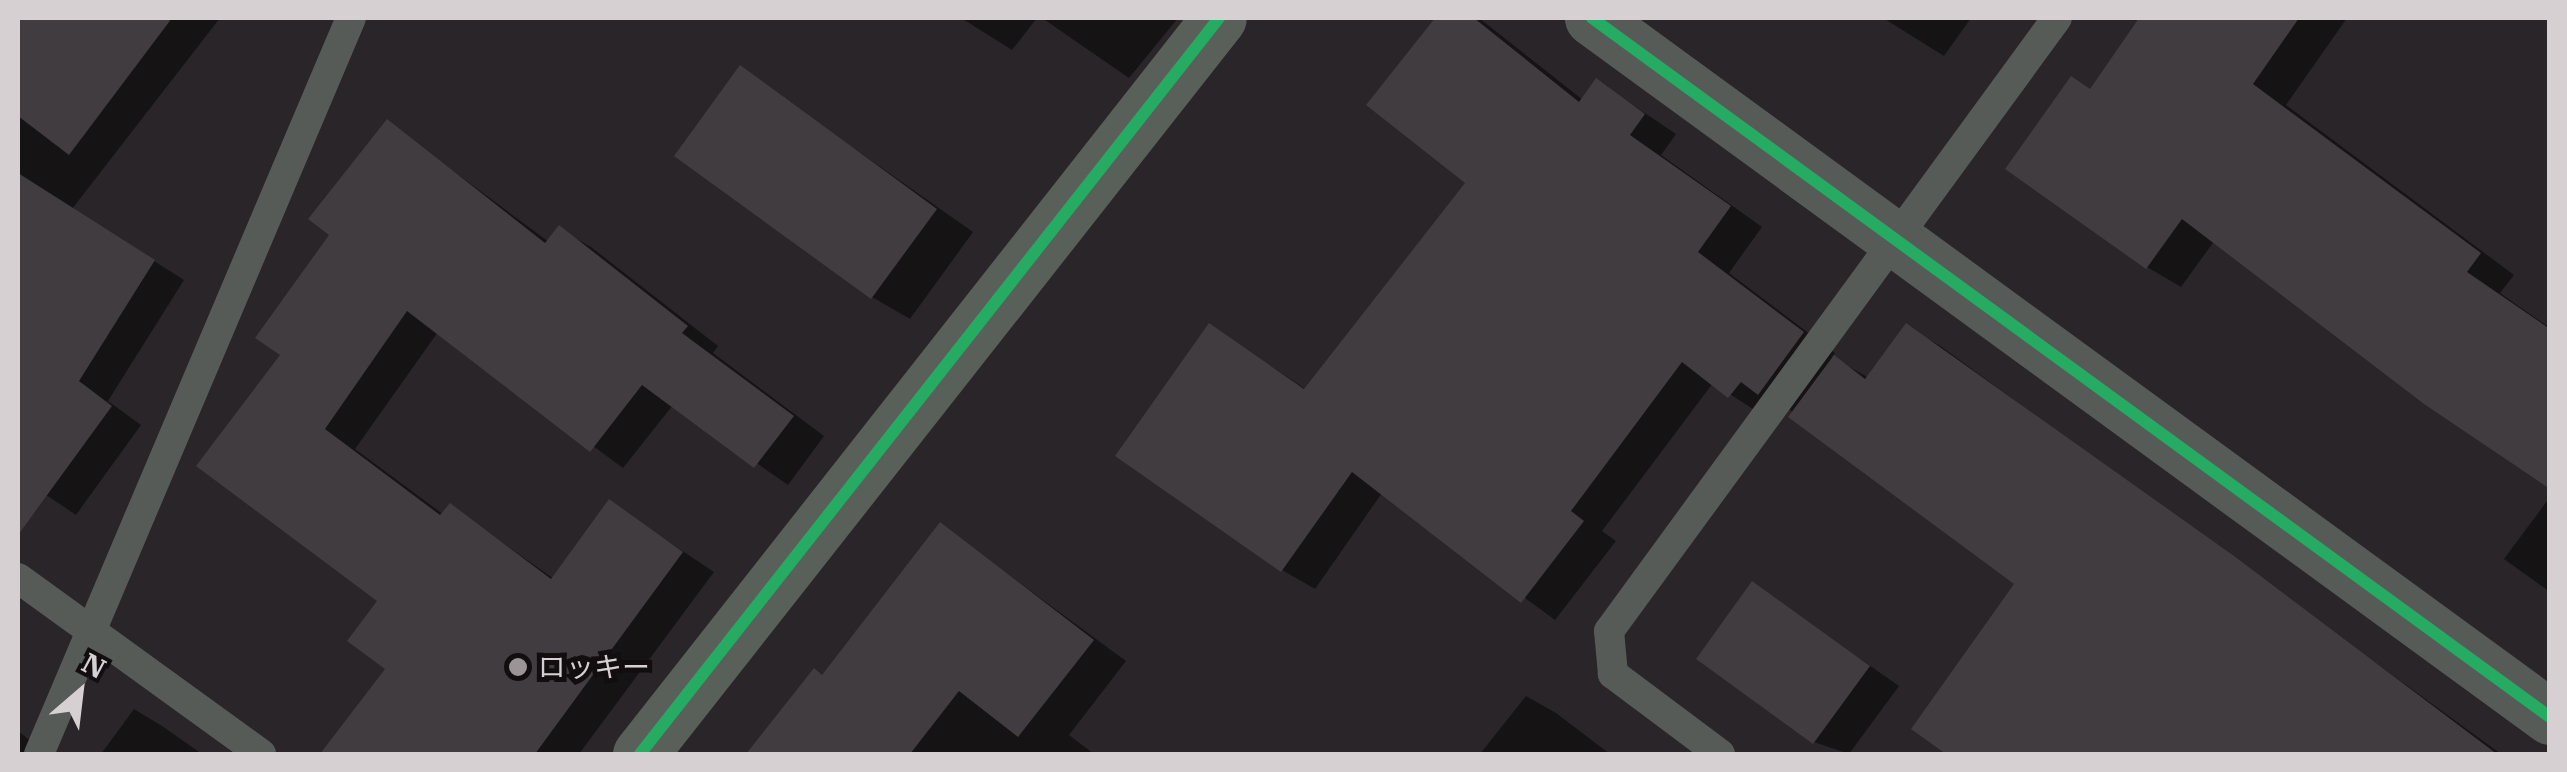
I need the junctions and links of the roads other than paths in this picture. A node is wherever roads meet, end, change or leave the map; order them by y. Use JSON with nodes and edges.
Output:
{"nodes":[{"id":1,"x":351,"y":18,"type":"edge"},
{"id":2,"x":1220,"y":18,"type":"edge"},
{"id":3,"x":1592,"y":18,"type":"edge"},
{"id":4,"x":2057,"y":18,"type":"edge"},
{"id":5,"x":1894,"y":236,"type":"junction"},
{"id":6,"x":18,"y":578,"type":"edge"},
{"id":7,"x":89,"y":629,"type":"junction"},
{"id":8,"x":2550,"y":717,"type":"edge"},
{"id":9,"x":38,"y":754,"type":"edge"},
{"id":10,"x":262,"y":754,"type":"edge"},
{"id":11,"x":640,"y":754,"type":"edge"},
{"id":12,"x":1720,"y":754,"type":"edge"}],
"edges":[{"from":1,"to":7,"type":"lane"},
{"from":2,"to":11,"type":"street"},
{"from":3,"to":5,"type":"street"},
{"from":4,"to":5,"type":"lane"},
{"from":5,"to":8,"type":"street"},
{"from":5,"to":12,"type":"lane"},
{"from":6,"to":7,"type":"lane"},
{"from":7,"to":9,"type":"lane"},
{"from":7,"to":10,"type":"lane"}]}
